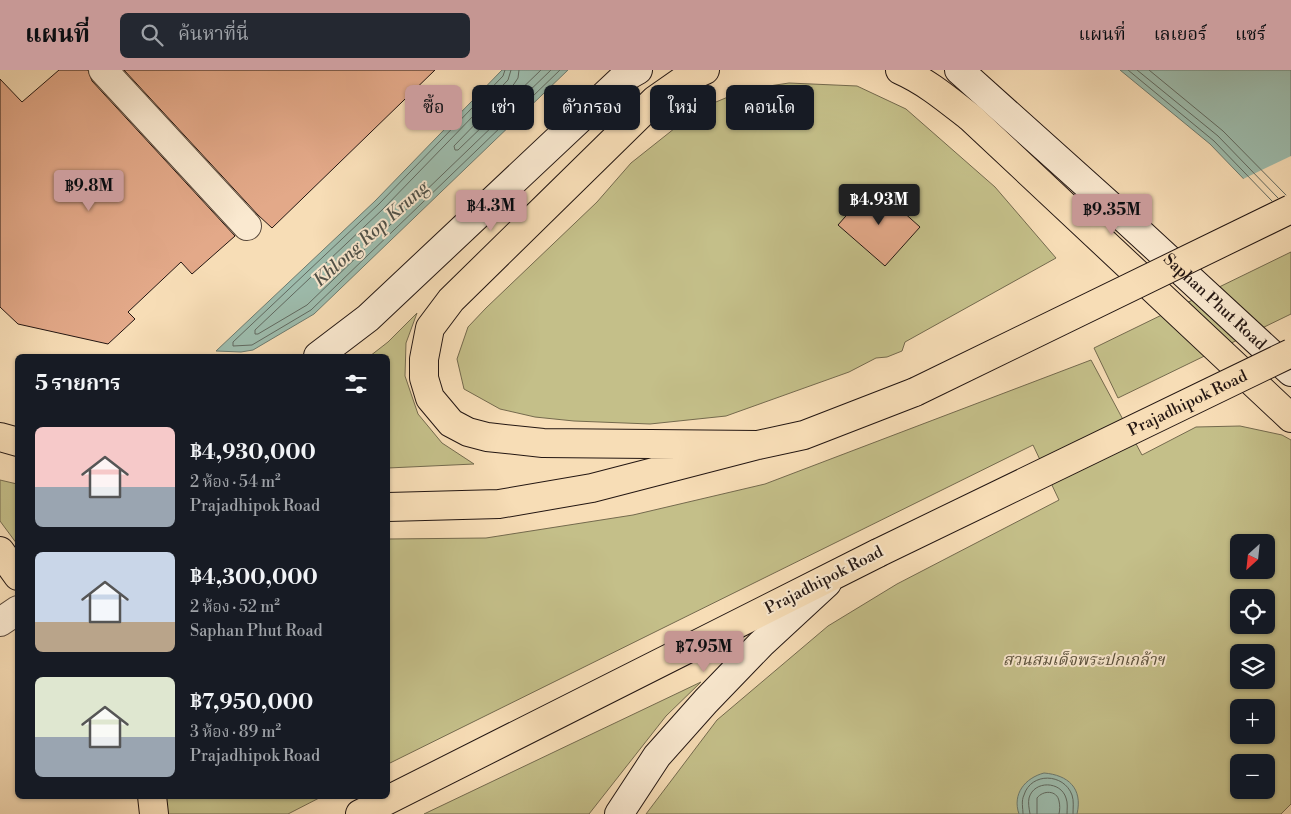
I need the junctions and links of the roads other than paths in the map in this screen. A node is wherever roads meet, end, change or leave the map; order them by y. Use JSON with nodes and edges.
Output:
{"nodes":[{"id":1,"x":638,"y":70,"type":"edge"},
{"id":2,"x":704,"y":70,"type":"edge"},
{"id":3,"x":900,"y":70,"type":"edge"},
{"id":4,"x":959,"y":70,"type":"edge"},
{"id":5,"x":114,"y":74,"type":"edge"},
{"id":6,"x":1291,"y":209,"type":"edge"},
{"id":7,"x":247,"y":226,"type":"dead end"},
{"id":8,"x":1291,"y":353,"type":"edge"},
{"id":9,"x":321,"y":354,"type":"edge"},
{"id":10,"x":1291,"y":372,"type":"edge"},
{"id":11,"x":1291,"y":418,"type":"edge"},
{"id":12,"x":0,"y":437,"type":"edge"},
{"id":13,"x":15,"y":441,"type":"edge"},
{"id":14,"x":758,"y":445,"type":"junction"},
{"id":15,"x":390,"y":507,"type":"edge"},
{"id":16,"x":0,"y":551,"type":"edge"},
{"id":17,"x":15,"y":572,"type":"edge"},
{"id":18,"x":837,"y":573,"type":"junction"},
{"id":19,"x":15,"y":612,"type":"edge"},
{"id":20,"x":0,"y":622,"type":"edge"},
{"id":21,"x":152,"y":799,"type":"edge"},
{"id":22,"x":390,"y":799,"type":"edge"},
{"id":23,"x":390,"y":799,"type":"edge"},
{"id":24,"x":154,"y":814,"type":"edge"},
{"id":25,"x":360,"y":814,"type":"edge"},
{"id":26,"x":619,"y":814,"type":"edge"}],
"edges":[{"from":1,"to":9,"type":"street"},
{"from":2,"to":14,"type":"main road"},
{"from":3,"to":11,"type":"main road"},
{"from":4,"to":10,"type":"street","name":"Saphan Phut Road"},
{"from":5,"to":7,"type":"street"},
{"from":6,"to":14,"type":"main road","bridge":true},
{"from":8,"to":18,"type":"main road","name":"Prajadhipok Road","bridge":true},
{"from":12,"to":13,"type":"main road"},
{"from":14,"to":15,"type":"main road"},
{"from":16,"to":17,"type":"main road"},
{"from":18,"to":22,"type":"main road","name":"Prajadhipok Road"},
{"from":18,"to":26,"type":"street"},
{"from":19,"to":20,"type":"street"},
{"from":21,"to":24,"type":"main road"},
{"from":23,"to":25,"type":"main road","name":"Prajadhipok Road"}]}
